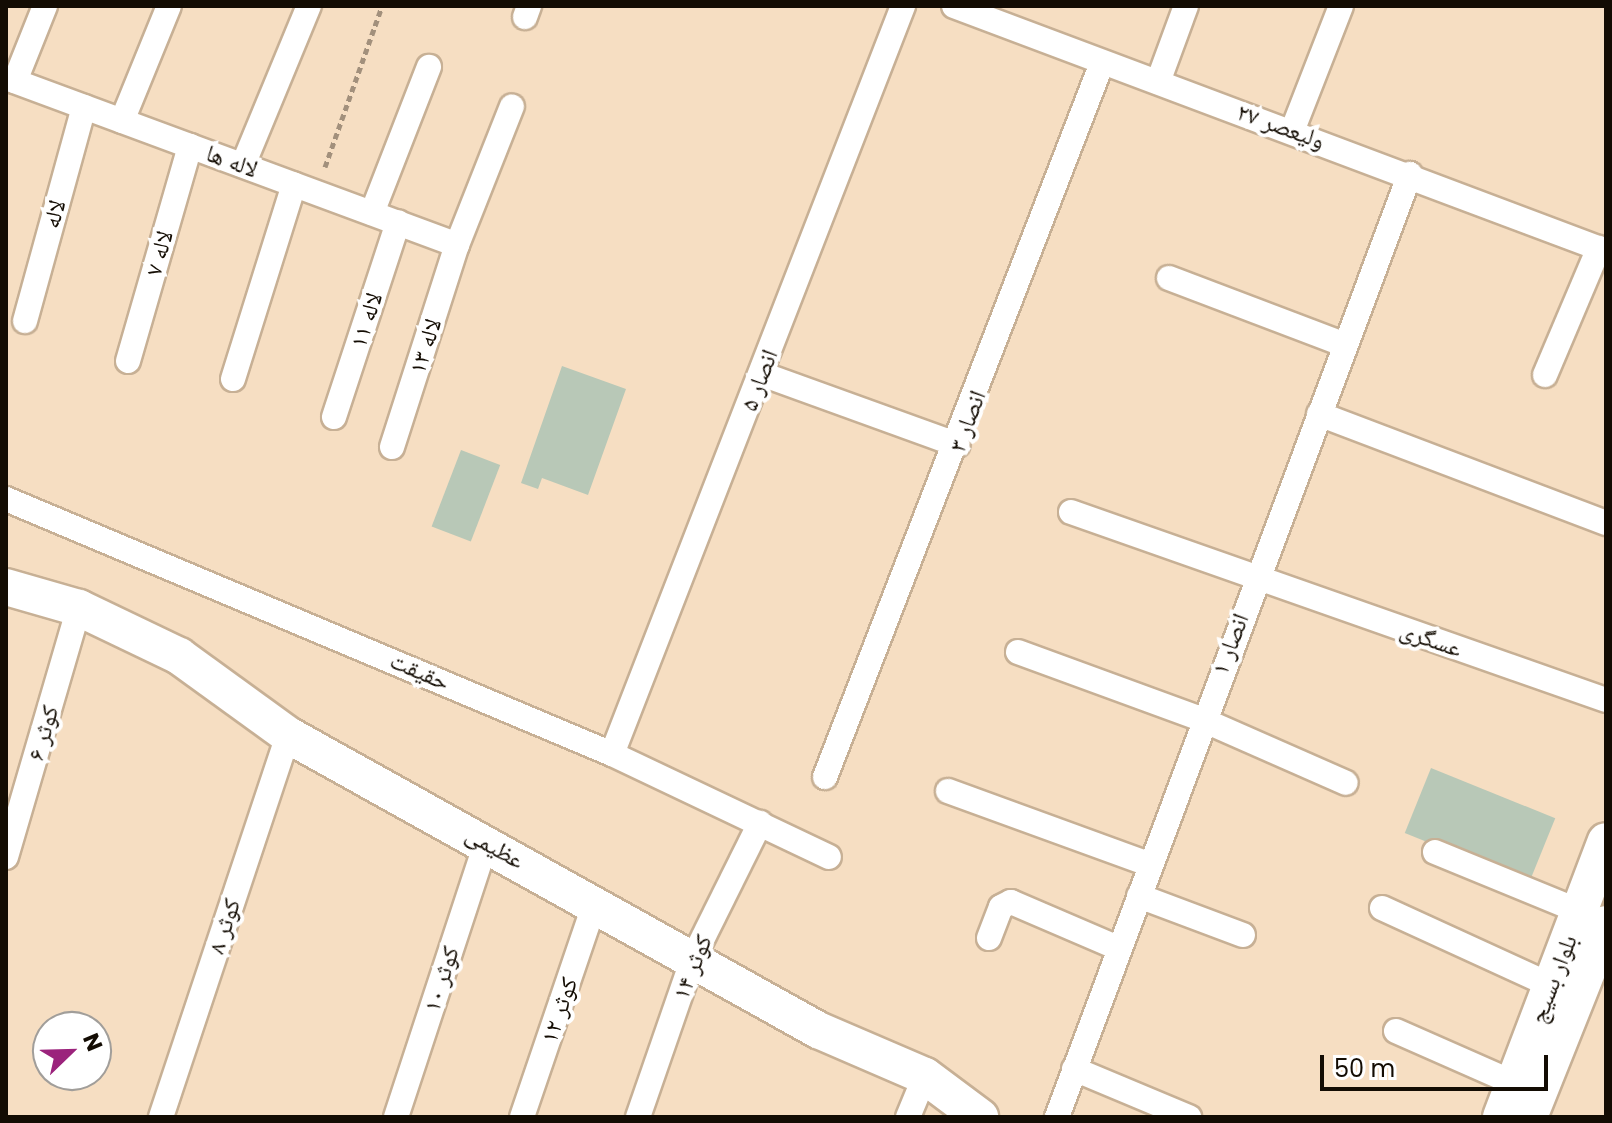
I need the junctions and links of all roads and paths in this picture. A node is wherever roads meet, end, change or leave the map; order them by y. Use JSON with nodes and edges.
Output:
{"nodes":[{"id":1,"x":45,"y":6,"type":"edge"},
{"id":2,"x":169,"y":6,"type":"edge"},
{"id":3,"x":309,"y":6,"type":"edge"},
{"id":4,"x":382,"y":6,"type":"edge"},
{"id":5,"x":903,"y":6,"type":"edge"},
{"id":6,"x":954,"y":6,"type":"edge"},
{"id":7,"x":1186,"y":6,"type":"edge"},
{"id":8,"x":1341,"y":6,"type":"edge"},
{"id":9,"x":1102,"y":63,"type":"junction"},
{"id":10,"x":429,"y":67,"type":"dead end"},
{"id":11,"x":10,"y":79,"type":"edge"},
{"id":12,"x":1158,"y":82,"type":"junction"},
{"id":13,"x":512,"y":106,"type":"dead end"},
{"id":14,"x":84,"y":107,"type":"junction"},
{"id":15,"x":122,"y":121,"type":"junction"},
{"id":16,"x":1293,"y":129,"type":"junction"},
{"id":17,"x":190,"y":146,"type":"junction"},
{"id":18,"x":243,"y":165,"type":"junction"},
{"id":19,"x":1410,"y":174,"type":"junction"},
{"id":20,"x":305,"y":188,"type":"junction"},
{"id":21,"x":372,"y":213,"type":"junction"},
{"id":22,"x":398,"y":222,"type":"junction"},
{"id":23,"x":457,"y":245,"type":"junction"},
{"id":24,"x":1603,"y":250,"type":"edge"},
{"id":25,"x":1169,"y":278,"type":"dead end"},
{"id":26,"x":25,"y":321,"type":"dead end"},
{"id":27,"x":1345,"y":345,"type":"junction"},
{"id":28,"x":128,"y":361,"type":"dead end"},
{"id":29,"x":762,"y":374,"type":"junction"},
{"id":30,"x":1545,"y":375,"type":"dead end"},
{"id":31,"x":233,"y":379,"type":"dead end"},
{"id":32,"x":1319,"y":414,"type":"junction"},
{"id":33,"x":334,"y":417,"type":"dead end"},
{"id":34,"x":958,"y":445,"type":"junction"},
{"id":35,"x":392,"y":447,"type":"dead end"},
{"id":36,"x":6,"y":499,"type":"edge"},
{"id":37,"x":1071,"y":512,"type":"dead end"},
{"id":38,"x":1606,"y":523,"type":"edge"},
{"id":39,"x":1256,"y":578,"type":"junction"},
{"id":40,"x":6,"y":587,"type":"edge"},
{"id":41,"x":79,"y":608,"type":"junction"},
{"id":42,"x":1018,"y":652,"type":"dead end"},
{"id":43,"x":1606,"y":700,"type":"edge"},
{"id":44,"x":1201,"y":719,"type":"junction"},
{"id":45,"x":288,"y":735,"type":"junction"},
{"id":46,"x":612,"y":754,"type":"junction"},
{"id":47,"x":825,"y":777,"type":"dead end"},
{"id":48,"x":1346,"y":783,"type":"dead end"},
{"id":49,"x":948,"y":791,"type":"dead end"},
{"id":50,"x":760,"y":823,"type":"junction"},
{"id":51,"x":487,"y":841,"type":"junction"},
{"id":52,"x":1606,"y":841,"type":"edge"},
{"id":53,"x":1435,"y":852,"type":"dead end"},
{"id":54,"x":6,"y":857,"type":"edge"},
{"id":55,"x":829,"y":857,"type":"dead end"},
{"id":56,"x":1151,"y":865,"type":"junction"},
{"id":57,"x":1139,"y":896,"type":"junction"},
{"id":58,"x":595,"y":903,"type":"junction"},
{"id":59,"x":1382,"y":908,"type":"dead end"},
{"id":60,"x":1592,"y":918,"type":"edge"},
{"id":61,"x":1243,"y":935,"type":"dead end"},
{"id":62,"x":989,"y":938,"type":"dead end"},
{"id":63,"x":1116,"y":947,"type":"junction"},
{"id":64,"x":693,"y":958,"type":"junction"},
{"id":65,"x":1550,"y":985,"type":"junction"},
{"id":66,"x":1396,"y":1031,"type":"dead end"},
{"id":67,"x":1074,"y":1069,"type":"junction"},
{"id":68,"x":925,"y":1076,"type":"junction"},
{"id":69,"x":1514,"y":1083,"type":"junction"},
{"id":70,"x":161,"y":1117,"type":"edge"},
{"id":71,"x":396,"y":1117,"type":"edge"},
{"id":72,"x":522,"y":1117,"type":"edge"},
{"id":73,"x":638,"y":1117,"type":"edge"},
{"id":74,"x":908,"y":1117,"type":"edge"},
{"id":75,"x":980,"y":1117,"type":"edge"},
{"id":76,"x":1057,"y":1117,"type":"edge"},
{"id":77,"x":1189,"y":1117,"type":"edge"},
{"id":78,"x":1501,"y":1117,"type":"edge"},
{"id":79,"x":1529,"y":1117,"type":"edge"}],
"edges":[{"from":1,"to":11,"type":"street"},
{"from":2,"to":15,"type":"street"},
{"from":3,"to":18,"type":"street"},
{"from":4,"to":20,"type":"path"},
{"from":5,"to":29,"type":"street","name":"انصار ۵"},
{"from":6,"to":9,"type":"street","name":"ولیعصر ۲۷"},
{"from":7,"to":12,"type":"street"},
{"from":8,"to":16,"type":"street"},
{"from":9,"to":12,"type":"street","name":"ولیعصر ۲۷"},
{"from":9,"to":34,"type":"street","name":"انصار ۳"},
{"from":10,"to":21,"type":"street"},
{"from":11,"to":14,"type":"street","name":"لاله ها"},
{"from":12,"to":16,"type":"street","name":"ولیعصر ۲۷"},
{"from":13,"to":23,"type":"street","name":"لاله ۱۳"},
{"from":14,"to":15,"type":"street","name":"لاله ها"},
{"from":14,"to":26,"type":"street","name":"لاله"},
{"from":15,"to":17,"type":"street","name":"لاله ها"},
{"from":16,"to":19,"type":"street","name":"ولیعصر ۲۷"},
{"from":17,"to":18,"type":"street","name":"لاله ها"},
{"from":17,"to":28,"type":"street","name":"لاله ۷"},
{"from":18,"to":20,"type":"street","name":"لاله ها"},
{"from":19,"to":24,"type":"street","name":"ولیعصر ۲۷"},
{"from":19,"to":27,"type":"street","name":"انصار ۱"},
{"from":20,"to":21,"type":"street","name":"لاله ها"},
{"from":20,"to":31,"type":"street"},
{"from":21,"to":22,"type":"street","name":"لاله ها"},
{"from":22,"to":23,"type":"street","name":"لاله ها"},
{"from":22,"to":33,"type":"street","name":"لاله ۱۱"},
{"from":23,"to":35,"type":"street","name":"لاله ۱۳"},
{"from":24,"to":30,"type":"street"},
{"from":25,"to":27,"type":"street"},
{"from":27,"to":32,"type":"street","name":"انصار ۱"},
{"from":29,"to":34,"type":"street"},
{"from":29,"to":46,"type":"street","name":"انصار ۵"},
{"from":32,"to":38,"type":"street"},
{"from":32,"to":39,"type":"street","name":"انصار ۱"},
{"from":34,"to":47,"type":"street","name":"انصار ۳"},
{"from":36,"to":46,"type":"street","name":"حقیقت"},
{"from":37,"to":39,"type":"street","name":"عسگری"},
{"from":39,"to":43,"type":"street","name":"عسگری"},
{"from":39,"to":44,"type":"street","name":"انصار ۱"},
{"from":40,"to":41,"type":"street","name":"عظیمی"},
{"from":41,"to":45,"type":"street","name":"عظیمی"},
{"from":41,"to":54,"type":"street","name":"کوثر ۶"},
{"from":42,"to":44,"type":"street"},
{"from":44,"to":48,"type":"street"},
{"from":44,"to":56,"type":"street","name":"انصار ۱"},
{"from":45,"to":51,"type":"street","name":"عظیمی"},
{"from":45,"to":70,"type":"street","name":"کوثر ۸"},
{"from":46,"to":50,"type":"street","name":"حقیقت"},
{"from":49,"to":56,"type":"street"},
{"from":50,"to":55,"type":"street","name":"حقیقت"},
{"from":50,"to":64,"type":"street","name":"کوثر ۱۴"},
{"from":51,"to":58,"type":"street","name":"عظیمی"},
{"from":51,"to":71,"type":"street","name":"کوثر ۱۰"},
{"from":52,"to":60,"type":"street","name":"بلوار بسیج"},
{"from":53,"to":60,"type":"street"},
{"from":56,"to":57,"type":"street","name":"انصار ۱"},
{"from":57,"to":61,"type":"street"},
{"from":57,"to":63,"type":"street","name":"انصار ۱"},
{"from":58,"to":64,"type":"street","name":"عظیمی"},
{"from":58,"to":72,"type":"street","name":"کوثر ۱۲"},
{"from":59,"to":65,"type":"street"},
{"from":60,"to":65,"type":"street","name":"بلوار بسیج"},
{"from":60,"to":79,"type":"street","name":"بلوار بسیج"},
{"from":62,"to":63,"type":"street"},
{"from":63,"to":67,"type":"street","name":"انصار ۱"},
{"from":64,"to":68,"type":"street","name":"عظیمی"},
{"from":64,"to":73,"type":"street","name":"کوثر ۱۴"},
{"from":65,"to":69,"type":"street","name":"بلوار بسیج"},
{"from":66,"to":69,"type":"street"},
{"from":67,"to":76,"type":"street","name":"انصار ۱"},
{"from":67,"to":77,"type":"street"},
{"from":68,"to":74,"type":"street"},
{"from":68,"to":75,"type":"street","name":"عظیمی"},
{"from":69,"to":78,"type":"street","name":"بلوار بسیج"}]}
